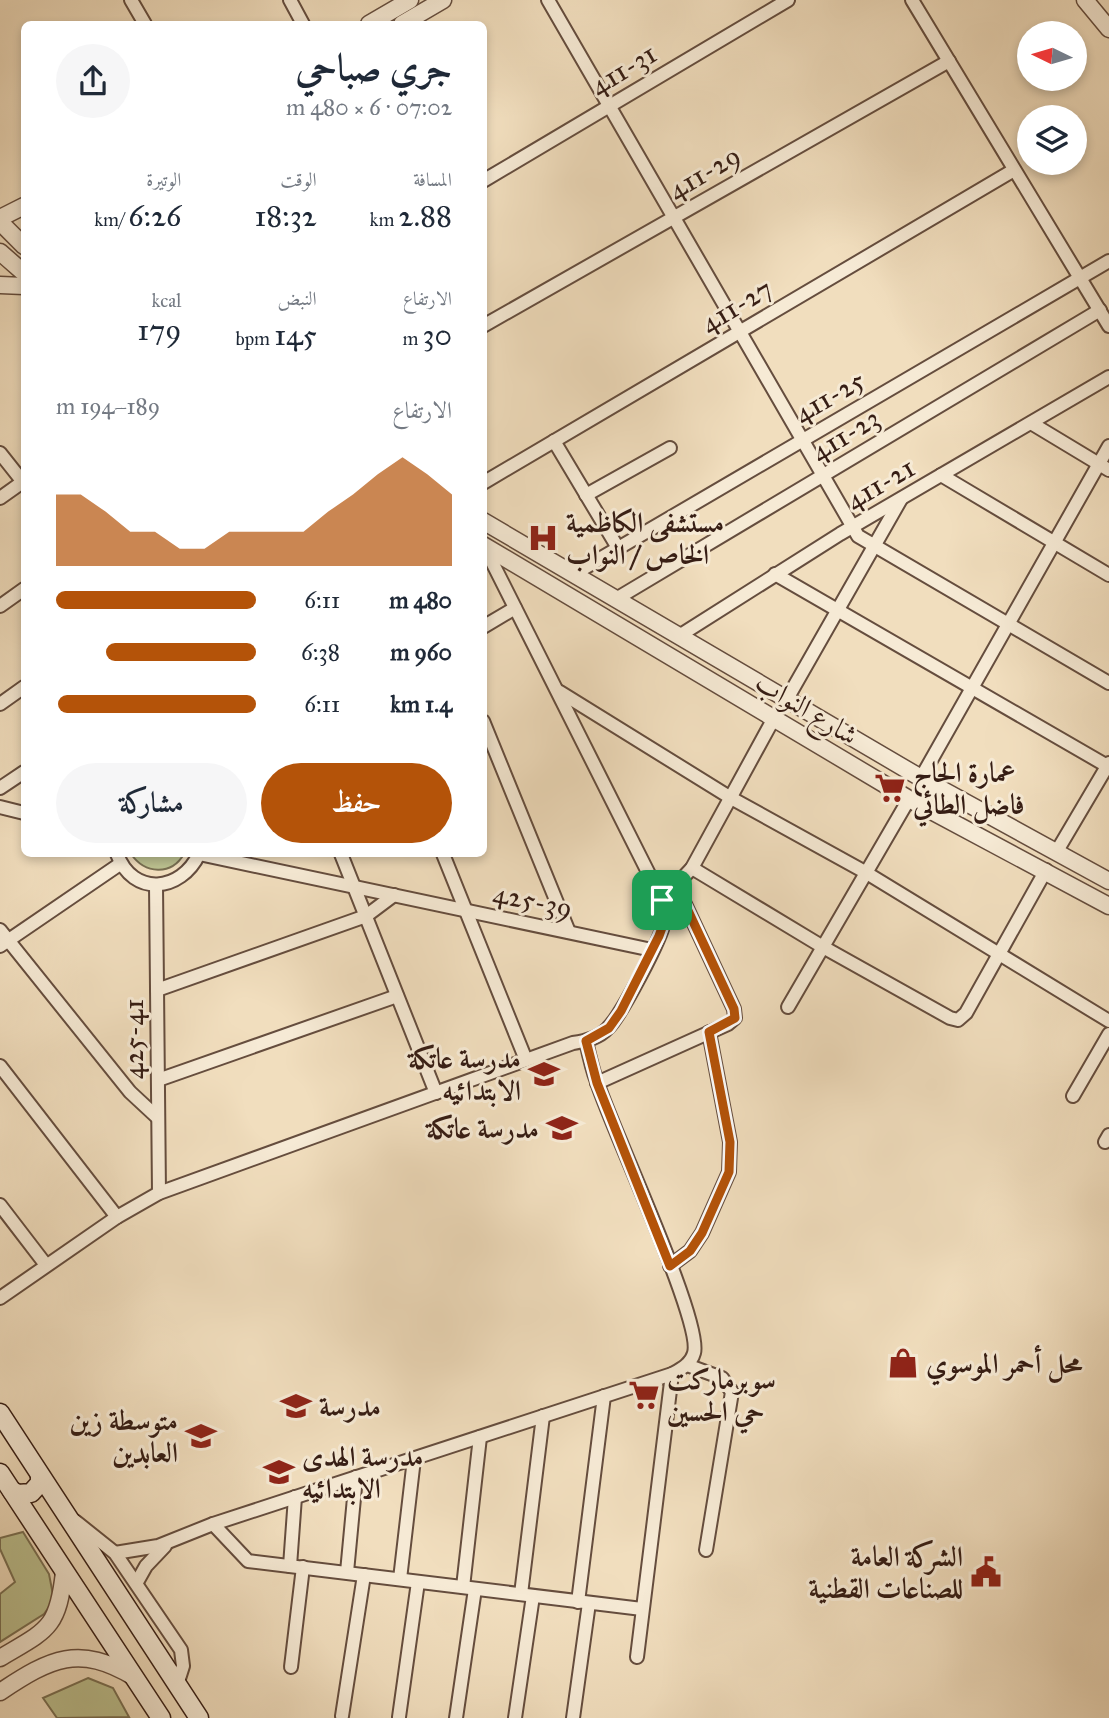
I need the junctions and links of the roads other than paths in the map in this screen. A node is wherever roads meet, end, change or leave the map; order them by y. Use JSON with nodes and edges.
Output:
{"nodes":[{"id":1,"x":131,"y":0,"type":"edge"},
{"id":2,"x":290,"y":0,"type":"edge"},
{"id":3,"x":410,"y":0,"type":"edge"},
{"id":4,"x":443,"y":0,"type":"edge"},
{"id":5,"x":548,"y":0,"type":"edge"},
{"id":6,"x":788,"y":0,"type":"edge"},
{"id":7,"x":912,"y":0,"type":"edge"},
{"id":8,"x":1085,"y":0,"type":"edge"},
{"id":9,"x":143,"y":21,"type":"edge"},
{"id":10,"x":301,"y":21,"type":"edge"},
{"id":11,"x":374,"y":21,"type":"edge"},
{"id":12,"x":407,"y":21,"type":"edge"},
{"id":13,"x":1109,"y":29,"type":"edge"},
{"id":14,"x":949,"y":61,"type":"junction"},
{"id":15,"x":609,"y":106,"type":"junction"},
{"id":16,"x":1014,"y":170,"type":"junction"},
{"id":17,"x":487,"y":179,"type":"edge"},
{"id":18,"x":21,"y":208,"type":"edge"},
{"id":19,"x":673,"y":218,"type":"junction"},
{"id":20,"x":0,"y":220,"type":"edge"},
{"id":21,"x":21,"y":238,"type":"edge"},
{"id":22,"x":0,"y":246,"type":"edge"},
{"id":23,"x":0,"y":252,"type":"edge"},
{"id":24,"x":1109,"y":261,"type":"edge"},
{"id":25,"x":21,"y":270,"type":"edge"},
{"id":26,"x":1081,"y":278,"type":"junction"},
{"id":27,"x":0,"y":285,"type":"edge"},
{"id":28,"x":21,"y":286,"type":"edge"},
{"id":29,"x":1100,"y":310,"type":"junction"},
{"id":30,"x":487,"y":324,"type":"edge"},
{"id":31,"x":1109,"y":326,"type":"edge"},
{"id":32,"x":739,"y":332,"type":"junction"},
{"id":33,"x":1109,"y":377,"type":"edge"},
{"id":34,"x":1031,"y":422,"type":"junction"},
{"id":35,"x":802,"y":440,"type":"junction"},
{"id":36,"x":554,"y":441,"type":"junction"},
{"id":37,"x":1109,"y":446,"type":"edge"},
{"id":38,"x":670,"y":448,"type":"dead end"},
{"id":39,"x":0,"y":453,"type":"edge"},
{"id":40,"x":1104,"y":467,"type":"edge"},
{"id":41,"x":941,"y":475,"type":"junction"},
{"id":42,"x":822,"y":476,"type":"junction"},
{"id":43,"x":21,"y":478,"type":"edge"},
{"id":44,"x":487,"y":481,"type":"edge"},
{"id":45,"x":21,"y":484,"type":"edge"},
{"id":46,"x":586,"y":495,"type":"junction"},
{"id":47,"x":0,"y":498,"type":"edge"},
{"id":48,"x":901,"y":498,"type":"junction"},
{"id":49,"x":487,"y":523,"type":"edge"},
{"id":50,"x":852,"y":527,"type":"junction"},
{"id":51,"x":1055,"y":543,"type":"junction"},
{"id":52,"x":873,"y":547,"type":"junction"},
{"id":53,"x":487,"y":548,"type":"edge"},
{"id":54,"x":618,"y":548,"type":"junction"},
{"id":55,"x":487,"y":552,"type":"edge"},
{"id":56,"x":573,"y":574,"type":"junction"},
{"id":57,"x":775,"y":574,"type":"junction"},
{"id":58,"x":1109,"y":575,"type":"edge"},
{"id":59,"x":21,"y":591,"type":"edge"},
{"id":60,"x":616,"y":599,"type":"junction"},
{"id":61,"x":0,"y":607,"type":"edge"},
{"id":62,"x":515,"y":608,"type":"junction"},
{"id":63,"x":838,"y":610,"type":"junction"},
{"id":64,"x":487,"y":625,"type":"edge"},
{"id":65,"x":1007,"y":626,"type":"junction"},
{"id":66,"x":679,"y":636,"type":"junction"},
{"id":67,"x":1109,"y":683,"type":"edge"},
{"id":68,"x":973,"y":688,"type":"junction"},
{"id":69,"x":21,"y":689,"type":"edge"},
{"id":70,"x":559,"y":691,"type":"junction"},
{"id":71,"x":787,"y":699,"type":"junction"},
{"id":72,"x":0,"y":704,"type":"edge"},
{"id":73,"x":774,"y":718,"type":"junction"},
{"id":74,"x":487,"y":731,"type":"edge"},
{"id":75,"x":1108,"y":765,"type":"edge"},
{"id":76,"x":21,"y":774,"type":"edge"},
{"id":77,"x":921,"y":778,"type":"junction"},
{"id":78,"x":0,"y":789,"type":"edge"},
{"id":79,"x":732,"y":798,"type":"junction"},
{"id":80,"x":909,"y":799,"type":"junction"},
{"id":81,"x":0,"y":807,"type":"edge"},
{"id":82,"x":21,"y":812,"type":"edge"},
{"id":83,"x":1058,"y":850,"type":"junction"},
{"id":84,"x":197,"y":857,"type":"edge"},
{"id":85,"x":213,"y":857,"type":"edge"},
{"id":86,"x":342,"y":857,"type":"edge"},
{"id":87,"x":444,"y":857,"type":"edge"},
{"id":88,"x":118,"y":859,"type":"edge"},
{"id":89,"x":692,"y":868,"type":"junction"},
{"id":90,"x":1046,"y":870,"type":"junction"},
{"id":91,"x":865,"y":873,"type":"junction"},
{"id":92,"x":1109,"y":881,"type":"edge"},
{"id":93,"x":156,"y":885,"type":"junction"},
{"id":94,"x":676,"y":885,"type":"junction"},
{"id":95,"x":353,"y":887,"type":"junction"},
{"id":96,"x":394,"y":895,"type":"junction"},
{"id":97,"x":662,"y":900,"type":"junction"},
{"id":98,"x":1109,"y":906,"type":"edge"},
{"id":99,"x":466,"y":911,"type":"junction"},
{"id":100,"x":366,"y":916,"type":"junction"},
{"id":101,"x":569,"y":932,"type":"junction"},
{"id":102,"x":3,"y":939,"type":"edge"},
{"id":103,"x":823,"y":947,"type":"junction"},
{"id":104,"x":652,"y":950,"type":"junction"},
{"id":105,"x":999,"y":955,"type":"junction"},
{"id":106,"x":157,"y":990,"type":"junction"},
{"id":107,"x":397,"y":996,"type":"junction"},
{"id":108,"x":788,"y":1007,"type":"dead end"},
{"id":109,"x":1109,"y":1021,"type":"edge"},
{"id":110,"x":709,"y":1032,"type":"junction"},
{"id":111,"x":1109,"y":1034,"type":"edge"},
{"id":112,"x":586,"y":1041,"type":"junction"},
{"id":113,"x":526,"y":1060,"type":"junction"},
{"id":114,"x":0,"y":1066,"type":"edge"},
{"id":115,"x":158,"y":1080,"type":"junction"},
{"id":116,"x":597,"y":1083,"type":"junction"},
{"id":117,"x":436,"y":1093,"type":"junction"},
{"id":118,"x":1073,"y":1096,"type":"dead end"},
{"id":119,"x":158,"y":1118,"type":"junction"},
{"id":120,"x":159,"y":1193,"type":"junction"},
{"id":121,"x":0,"y":1205,"type":"edge"},
{"id":122,"x":117,"y":1217,"type":"junction"},
{"id":123,"x":46,"y":1265,"type":"junction"},
{"id":124,"x":670,"y":1266,"type":"junction"},
{"id":125,"x":0,"y":1298,"type":"edge"},
{"id":126,"x":687,"y":1365,"type":"junction"},
{"id":127,"x":671,"y":1374,"type":"junction"},
{"id":128,"x":604,"y":1396,"type":"junction"},
{"id":129,"x":0,"y":1413,"type":"edge"},
{"id":130,"x":543,"y":1416,"type":"junction"},
{"id":131,"x":480,"y":1437,"type":"junction"},
{"id":132,"x":414,"y":1460,"type":"junction"},
{"id":133,"x":0,"y":1472,"type":"edge"},
{"id":134,"x":40,"y":1476,"type":"junction"},
{"id":135,"x":356,"y":1478,"type":"junction"},
{"id":136,"x":12,"y":1492,"type":"junction"},
{"id":137,"x":295,"y":1497,"type":"junction"},
{"id":138,"x":63,"y":1511,"type":"junction"},
{"id":139,"x":212,"y":1524,"type":"junction"},
{"id":140,"x":34,"y":1527,"type":"junction"},
{"id":141,"x":172,"y":1542,"type":"junction"},
{"id":142,"x":706,"y":1550,"type":"dead end"},
{"id":143,"x":115,"y":1553,"type":"junction"},
{"id":144,"x":297,"y":1567,"type":"junction"},
{"id":145,"x":64,"y":1572,"type":"junction"},
{"id":146,"x":346,"y":1572,"type":"junction"},
{"id":147,"x":364,"y":1575,"type":"junction"},
{"id":148,"x":400,"y":1579,"type":"junction"},
{"id":149,"x":138,"y":1582,"type":"junction"},
{"id":150,"x":418,"y":1582,"type":"junction"},
{"id":151,"x":469,"y":1588,"type":"junction"},
{"id":152,"x":527,"y":1595,"type":"junction"},
{"id":153,"x":583,"y":1602,"type":"junction"},
{"id":154,"x":642,"y":1609,"type":"junction"},
{"id":155,"x":637,"y":1657,"type":"dead end"},
{"id":156,"x":0,"y":1658,"type":"edge"},
{"id":157,"x":292,"y":1667,"type":"dead end"},
{"id":158,"x":134,"y":1677,"type":"junction"},
{"id":159,"x":177,"y":1685,"type":"junction"},
{"id":160,"x":0,"y":1692,"type":"edge"},
{"id":161,"x":151,"y":1703,"type":"junction"},
{"id":162,"x":194,"y":1712,"type":"edge"},
{"id":163,"x":342,"y":1716,"type":"dead end"},
{"id":164,"x":399,"y":1717,"type":"edge"},
{"id":165,"x":161,"y":1718,"type":"edge"},
{"id":166,"x":166,"y":1718,"type":"edge"},
{"id":167,"x":456,"y":1718,"type":"edge"},
{"id":168,"x":515,"y":1718,"type":"edge"},
{"id":169,"x":573,"y":1718,"type":"edge"}],
"edges":[{"from":1,"to":9,"type":"street"},
{"from":2,"to":10,"type":"street"},
{"from":3,"to":11,"type":"street"},
{"from":4,"to":12,"type":"street"},
{"from":5,"to":15,"type":"street"},
{"from":6,"to":15,"type":"street","name":"411-31"},
{"from":7,"to":14,"type":"street"},
{"from":8,"to":13,"type":"street"},
{"from":14,"to":16,"type":"street"},
{"from":14,"to":19,"type":"street","name":"411-29"},
{"from":15,"to":17,"type":"street","name":"411-31"},
{"from":15,"to":19,"type":"street"},
{"from":16,"to":26,"type":"street"},
{"from":16,"to":32,"type":"street","name":"411-27"},
{"from":18,"to":20,"type":"street"},
{"from":19,"to":30,"type":"street","name":"411-29"},
{"from":19,"to":32,"type":"street"},
{"from":20,"to":21,"type":"street"},
{"from":21,"to":22,"type":"street"},
{"from":23,"to":25,"type":"street"},
{"from":24,"to":26,"type":"street","name":"411-25"},
{"from":26,"to":29,"type":"street"},
{"from":26,"to":35,"type":"street","name":"411-25"},
{"from":27,"to":28,"type":"street"},
{"from":29,"to":31,"type":"street"},
{"from":29,"to":42,"type":"street","name":"411-23"},
{"from":32,"to":35,"type":"street"},
{"from":32,"to":36,"type":"street","name":"411-27"},
{"from":33,"to":34,"type":"street","name":"411-21"},
{"from":34,"to":40,"type":"street"},
{"from":34,"to":41,"type":"street","name":"411-21"},
{"from":35,"to":42,"type":"street"},
{"from":35,"to":54,"type":"street","name":"411-25"},
{"from":36,"to":44,"type":"street","name":"411-27"},
{"from":36,"to":46,"type":"street"},
{"from":37,"to":40,"type":"street"},
{"from":38,"to":46,"type":"street"},
{"from":39,"to":43,"type":"street"},
{"from":40,"to":51,"type":"street"},
{"from":41,"to":48,"type":"street","name":"411-21"},
{"from":41,"to":51,"type":"street"},
{"from":42,"to":50,"type":"street"},
{"from":42,"to":60,"type":"street","name":"411-23"},
{"from":45,"to":47,"type":"street"},
{"from":46,"to":54,"type":"street"},
{"from":48,"to":50,"type":"street","name":"411-21"},
{"from":48,"to":52,"type":"street"},
{"from":49,"to":56,"type":"street","name":"شارع النواب"},
{"from":50,"to":52,"type":"street"},
{"from":50,"to":57,"type":"street","name":"411-21"},
{"from":51,"to":58,"type":"street"},
{"from":51,"to":65,"type":"street"},
{"from":52,"to":63,"type":"street"},
{"from":52,"to":65,"type":"street"},
{"from":53,"to":73,"type":"street","name":"شارع النواب"},
{"from":54,"to":56,"type":"street","name":"411-25"},
{"from":55,"to":62,"type":"street"},
{"from":56,"to":60,"type":"street","name":"شارع النواب"},
{"from":57,"to":63,"type":"street"},
{"from":57,"to":66,"type":"street","name":"411-21"},
{"from":59,"to":61,"type":"street"},
{"from":60,"to":66,"type":"street","name":"شارع النواب"},
{"from":62,"to":64,"type":"street"},
{"from":62,"to":70,"type":"street"},
{"from":63,"to":68,"type":"street"},
{"from":63,"to":71,"type":"street"},
{"from":65,"to":67,"type":"street"},
{"from":65,"to":68,"type":"street"},
{"from":66,"to":71,"type":"street","name":"شارع النواب"},
{"from":68,"to":75,"type":"street"},
{"from":68,"to":77,"type":"street"},
{"from":69,"to":72,"type":"street"},
{"from":70,"to":79,"type":"street"},
{"from":70,"to":97,"type":"street"},
{"from":71,"to":77,"type":"street","name":"شارع النواب"},
{"from":73,"to":79,"type":"street"},
{"from":73,"to":80,"type":"street","name":"شارع النواب"},
{"from":74,"to":101,"type":"street"},
{"from":75,"to":83,"type":"street"},
{"from":76,"to":78,"type":"street"},
{"from":77,"to":83,"type":"street","name":"شارع النواب"},
{"from":79,"to":89,"type":"street"},
{"from":79,"to":91,"type":"street"},
{"from":80,"to":90,"type":"street","name":"شارع النواب"},
{"from":80,"to":91,"type":"street"},
{"from":81,"to":82,"type":"street"},
{"from":83,"to":92,"type":"street","name":"شارع النواب"},
{"from":84,"to":93,"type":"street"},
{"from":85,"to":95,"type":"street","name":"425-39"},
{"from":86,"to":95,"type":"street"},
{"from":87,"to":99,"type":"street"},
{"from":88,"to":93,"type":"street"},
{"from":88,"to":102,"type":"street"},
{"from":89,"to":94,"type":"street"},
{"from":89,"to":103,"type":"street"},
{"from":90,"to":98,"type":"street","name":"شارع النواب"},
{"from":90,"to":105,"type":"street"},
{"from":91,"to":103,"type":"street"},
{"from":91,"to":105,"type":"street"},
{"from":93,"to":106,"type":"street","name":"425-41"},
{"from":94,"to":97,"type":"street"},
{"from":94,"to":110,"type":"street"},
{"from":95,"to":96,"type":"street","name":"425-39"},
{"from":95,"to":100,"type":"street"},
{"from":96,"to":99,"type":"street","name":"425-39"},
{"from":96,"to":100,"type":"street"},
{"from":97,"to":104,"type":"street"},
{"from":99,"to":101,"type":"street","name":"425-39"},
{"from":99,"to":113,"type":"street"},
{"from":100,"to":106,"type":"street"},
{"from":100,"to":107,"type":"street"},
{"from":101,"to":104,"type":"street","name":"425-39"},
{"from":102,"to":119,"type":"street"},
{"from":103,"to":105,"type":"street"},
{"from":103,"to":108,"type":"street"},
{"from":104,"to":112,"type":"street"},
{"from":105,"to":109,"type":"street"},
{"from":106,"to":115,"type":"street","name":"425-41"},
{"from":107,"to":115,"type":"street"},
{"from":107,"to":117,"type":"street"},
{"from":110,"to":116,"type":"street"},
{"from":110,"to":124,"type":"street"},
{"from":111,"to":118,"type":"street"},
{"from":112,"to":113,"type":"street"},
{"from":112,"to":116,"type":"street"},
{"from":113,"to":117,"type":"street"},
{"from":114,"to":122,"type":"street"},
{"from":115,"to":119,"type":"street","name":"425-41"},
{"from":116,"to":124,"type":"street"},
{"from":117,"to":120,"type":"street"},
{"from":119,"to":120,"type":"street","name":"425-41"},
{"from":120,"to":122,"type":"street"},
{"from":121,"to":123,"type":"street"},
{"from":122,"to":123,"type":"street"},
{"from":123,"to":125,"type":"street"},
{"from":124,"to":126,"type":"street"},
{"from":126,"to":127,"type":"street"},
{"from":126,"to":142,"type":"street"},
{"from":127,"to":128,"type":"street"},
{"from":127,"to":154,"type":"street"},
{"from":128,"to":130,"type":"street"},
{"from":128,"to":153,"type":"street"},
{"from":129,"to":134,"type":"main road"},
{"from":130,"to":131,"type":"street"},
{"from":130,"to":152,"type":"street"},
{"from":131,"to":132,"type":"street"},
{"from":131,"to":151,"type":"street"},
{"from":132,"to":135,"type":"street"},
{"from":132,"to":148,"type":"street"},
{"from":133,"to":136,"type":"main road"},
{"from":134,"to":136,"type":"main road"},
{"from":134,"to":138,"type":"main road"},
{"from":135,"to":137,"type":"street"},
{"from":135,"to":146,"type":"street"},
{"from":136,"to":140,"type":"main road"},
{"from":137,"to":139,"type":"street"},
{"from":137,"to":144,"type":"street"},
{"from":138,"to":140,"type":"main road"},
{"from":138,"to":143,"type":"street"},
{"from":138,"to":159,"type":"main road"},
{"from":139,"to":141,"type":"street"},
{"from":139,"to":144,"type":"street"},
{"from":140,"to":145,"type":"main road"},
{"from":141,"to":143,"type":"street"},
{"from":141,"to":149,"type":"street"},
{"from":143,"to":149,"type":"street"},
{"from":144,"to":146,"type":"street"},
{"from":144,"to":157,"type":"street"},
{"from":145,"to":156,"type":"street"},
{"from":145,"to":158,"type":"main road"},
{"from":146,"to":147,"type":"street"},
{"from":147,"to":148,"type":"street"},
{"from":147,"to":163,"type":"street"},
{"from":148,"to":150,"type":"street"},
{"from":149,"to":159,"type":"street"},
{"from":150,"to":151,"type":"street"},
{"from":150,"to":164,"type":"street"},
{"from":151,"to":152,"type":"street"},
{"from":151,"to":167,"type":"street"},
{"from":152,"to":153,"type":"street"},
{"from":152,"to":168,"type":"street"},
{"from":153,"to":154,"type":"street"},
{"from":153,"to":169,"type":"street"},
{"from":154,"to":155,"type":"street"},
{"from":158,"to":160,"type":"street"},
{"from":158,"to":161,"type":"main road"},
{"from":159,"to":161,"type":"main road"},
{"from":159,"to":162,"type":"main road"},
{"from":161,"to":165,"type":"main road"},
{"from":162,"to":166,"type":"main road"}]}
